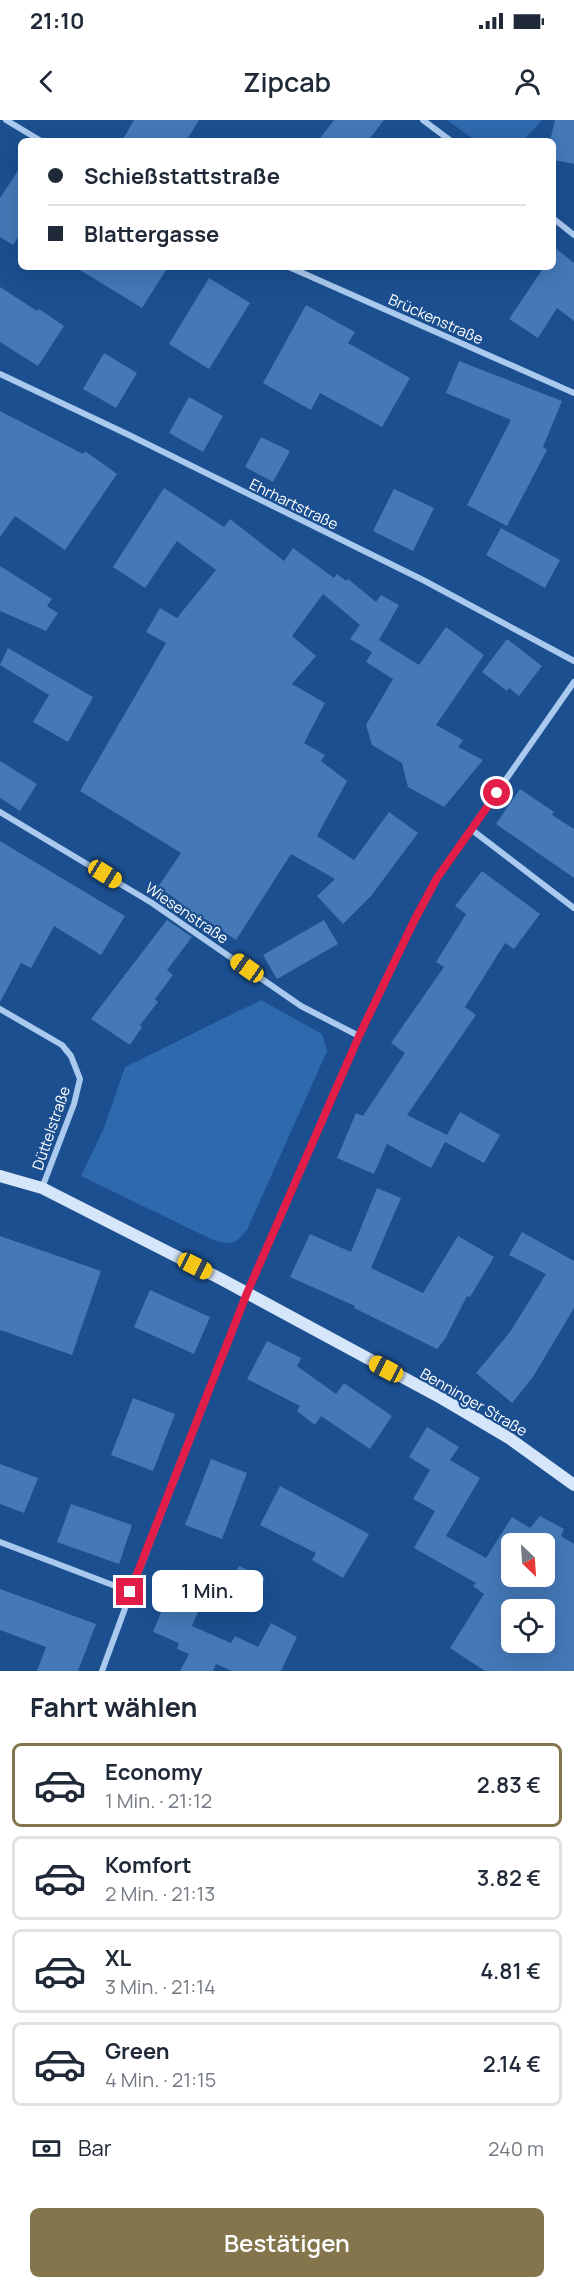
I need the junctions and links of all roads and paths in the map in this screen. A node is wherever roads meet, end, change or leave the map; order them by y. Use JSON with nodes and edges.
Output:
{"nodes":[{"id":1,"x":6,"y":120,"type":"edge"},
{"id":2,"x":423,"y":120,"type":"edge"},
{"id":3,"x":36,"y":138,"type":"edge"},
{"id":4,"x":447,"y":138,"type":"edge"},
{"id":5,"x":556,"y":221,"type":"edge"},
{"id":6,"x":574,"y":235,"type":"edge"},
{"id":7,"x":296,"y":270,"type":"edge"},
{"id":8,"x":0,"y":374,"type":"edge"},
{"id":9,"x":574,"y":393,"type":"edge"},
{"id":10,"x":574,"y":661,"type":"edge"},
{"id":11,"x":574,"y":682,"type":"edge"},
{"id":12,"x":0,"y":812,"type":"edge"},
{"id":13,"x":472,"y":830,"type":"junction"},
{"id":14,"x":574,"y":908,"type":"edge"},
{"id":15,"x":0,"y":1009,"type":"edge"},
{"id":16,"x":359,"y":1036,"type":"junction"},
{"id":17,"x":0,"y":1176,"type":"edge"},
{"id":18,"x":42,"y":1188,"type":"junction"},
{"id":19,"x":247,"y":1293,"type":"junction"},
{"id":20,"x":574,"y":1485,"type":"edge"},
{"id":21,"x":0,"y":1542,"type":"edge"},
{"id":22,"x":130,"y":1592,"type":"junction"},
{"id":23,"x":102,"y":1671,"type":"edge"}],
"edges":[{"from":1,"to":3,"type":"street"},
{"from":2,"to":4,"type":"street"},
{"from":5,"to":6,"type":"street"},
{"from":7,"to":9,"type":"street","name":"Brückenstraße"},
{"from":8,"to":10,"type":"street","name":"Ehrhartstraße"},
{"from":11,"to":13,"type":"street"},
{"from":12,"to":16,"type":"street","name":"Wiesenstraße"},
{"from":13,"to":14,"type":"street"},
{"from":13,"to":16,"type":"street"},
{"from":15,"to":18,"type":"street","name":"Düttelstraße"},
{"from":16,"to":19,"type":"street"},
{"from":17,"to":18,"type":"street","name":"Benninger Straße"},
{"from":18,"to":19,"type":"street","name":"Benninger Straße"},
{"from":19,"to":20,"type":"street","name":"Benninger Straße"},
{"from":19,"to":22,"type":"street"},
{"from":21,"to":22,"type":"street"},
{"from":22,"to":23,"type":"street"}]}
